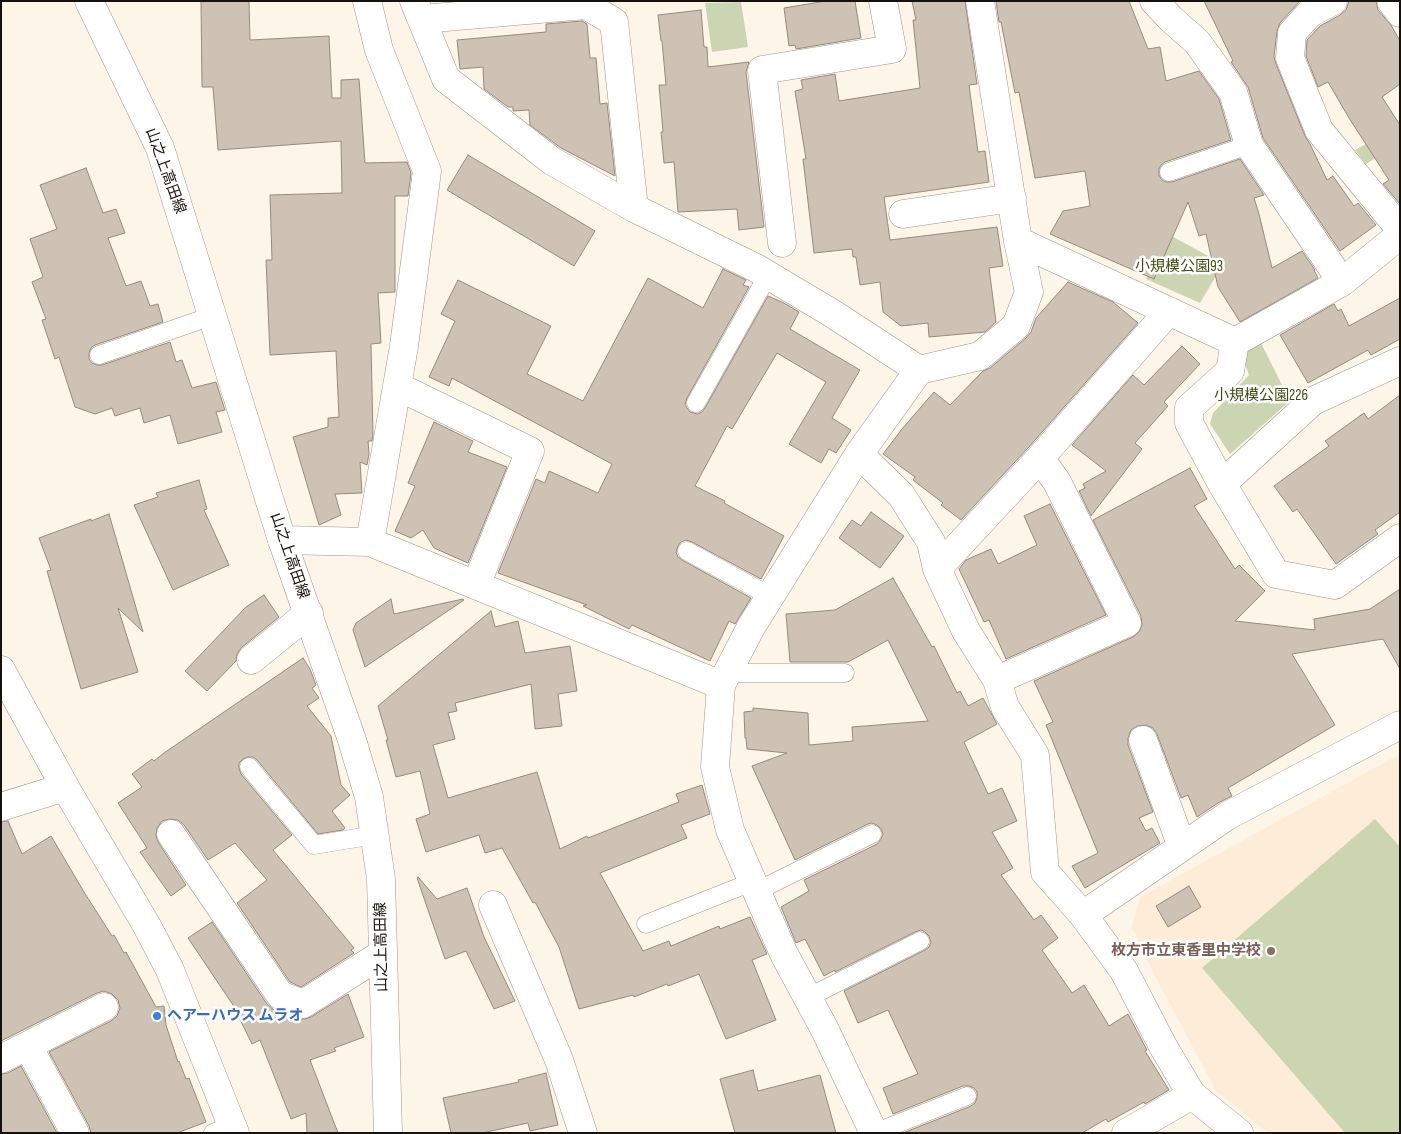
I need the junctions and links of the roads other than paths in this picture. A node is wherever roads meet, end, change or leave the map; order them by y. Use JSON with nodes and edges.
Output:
{"nodes":[{"id":1,"x":89,"y":1,"type":"edge"},
{"id":2,"x":367,"y":1,"type":"edge"},
{"id":3,"x":882,"y":1,"type":"edge"},
{"id":4,"x":980,"y":1,"type":"edge"},
{"id":5,"x":1154,"y":1,"type":"edge"},
{"id":6,"x":1333,"y":1,"type":"edge"},
{"id":7,"x":1392,"y":1,"type":"edge"},
{"id":8,"x":418,"y":10,"type":"edge"},
{"id":9,"x":1400,"y":13,"type":"edge"},
{"id":10,"x":1249,"y":145,"type":"junction"},
{"id":11,"x":1169,"y":172,"type":"dead end"},
{"id":12,"x":1012,"y":198,"type":"junction"},
{"id":13,"x":634,"y":208,"type":"junction"},
{"id":14,"x":903,"y":214,"type":"dead end"},
{"id":15,"x":1400,"y":229,"type":"edge"},
{"id":16,"x":1400,"y":235,"type":"edge"},
{"id":17,"x":1018,"y":241,"type":"junction"},
{"id":18,"x":782,"y":243,"type":"dead end"},
{"id":19,"x":768,"y":275,"type":"junction"},
{"id":20,"x":1342,"y":282,"type":"junction"},
{"id":21,"x":1169,"y":311,"type":"junction"},
{"id":22,"x":212,"y":316,"type":"junction"},
{"id":23,"x":1235,"y":342,"type":"junction"},
{"id":24,"x":99,"y":355,"type":"dead end"},
{"id":25,"x":1400,"y":361,"type":"edge"},
{"id":26,"x":919,"y":370,"type":"junction"},
{"id":27,"x":397,"y":386,"type":"junction"},
{"id":28,"x":696,"y":403,"type":"dead end"},
{"id":29,"x":859,"y":454,"type":"junction"},
{"id":30,"x":1040,"y":458,"type":"junction"},
{"id":31,"x":1222,"y":484,"type":"junction"},
{"id":32,"x":1400,"y":538,"type":"edge"},
{"id":33,"x":282,"y":540,"type":"junction"},
{"id":34,"x":370,"y":542,"type":"junction"},
{"id":35,"x":687,"y":551,"type":"dead end"},
{"id":36,"x":937,"y":569,"type":"junction"},
{"id":37,"x":476,"y":585,"type":"junction"},
{"id":38,"x":770,"y":596,"type":"junction"},
{"id":39,"x":309,"y":614,"type":"junction"},
{"id":40,"x":251,"y":660,"type":"dead end"},
{"id":41,"x":1,"y":670,"type":"edge"},
{"id":42,"x":845,"y":673,"type":"dead end"},
{"id":43,"x":724,"y":679,"type":"junction"},
{"id":44,"x":997,"y":680,"type":"junction"},
{"id":45,"x":1400,"y":725,"type":"edge"},
{"id":46,"x":1143,"y":740,"type":"dead end"},
{"id":47,"x":249,"y":767,"type":"dead end"},
{"id":48,"x":65,"y":787,"type":"junction"},
{"id":49,"x":1,"y":807,"type":"edge"},
{"id":50,"x":171,"y":834,"type":"dead end"},
{"id":51,"x":872,"y":834,"type":"dead end"},
{"id":52,"x":375,"y":835,"type":"junction"},
{"id":53,"x":1182,"y":847,"type":"junction"},
{"id":54,"x":754,"y":886,"type":"junction"},
{"id":55,"x":493,"y":904,"type":"dead end"},
{"id":56,"x":1083,"y":915,"type":"junction"},
{"id":57,"x":646,"y":924,"type":"dead end"},
{"id":58,"x":920,"y":941,"type":"dead end"},
{"id":59,"x":382,"y":954,"type":"junction"},
{"id":60,"x":808,"y":998,"type":"junction"},
{"id":61,"x":104,"y":1007,"type":"dead end"},
{"id":62,"x":28,"y":1046,"type":"junction"},
{"id":63,"x":1,"y":1059,"type":"edge"},
{"id":64,"x":1192,"y":1095,"type":"junction"},
{"id":65,"x":968,"y":1096,"type":"dead end"},
{"id":66,"x":227,"y":1130,"type":"edge"},
{"id":67,"x":75,"y":1133,"type":"edge"},
{"id":68,"x":388,"y":1133,"type":"edge"},
{"id":69,"x":583,"y":1133,"type":"edge"},
{"id":70,"x":874,"y":1133,"type":"edge"},
{"id":71,"x":1126,"y":1133,"type":"edge"},
{"id":72,"x":1239,"y":1133,"type":"edge"}],
"edges":[{"from":1,"to":22,"type":"street","name":"山之上高田線"},
{"from":2,"to":27,"type":"street"},
{"from":3,"to":18,"type":"street"},
{"from":4,"to":12,"type":"street"},
{"from":5,"to":10,"type":"street"},
{"from":6,"to":15,"type":"street"},
{"from":7,"to":9,"type":"street"},
{"from":8,"to":13,"type":"street"},
{"from":8,"to":13,"type":"street"},
{"from":10,"to":11,"type":"lane"},
{"from":10,"to":20,"type":"street"},
{"from":12,"to":14,"type":"street"},
{"from":12,"to":17,"type":"street"},
{"from":13,"to":19,"type":"street"},
{"from":16,"to":20,"type":"street"},
{"from":17,"to":21,"type":"street"},
{"from":17,"to":26,"type":"street"},
{"from":19,"to":26,"type":"street"},
{"from":19,"to":28,"type":"lane"},
{"from":20,"to":23,"type":"street"},
{"from":21,"to":23,"type":"street"},
{"from":21,"to":30,"type":"street"},
{"from":22,"to":24,"type":"lane"},
{"from":22,"to":33,"type":"street","name":"山之上高田線"},
{"from":23,"to":31,"type":"street"},
{"from":25,"to":31,"type":"street"},
{"from":26,"to":29,"type":"street"},
{"from":27,"to":34,"type":"street"},
{"from":27,"to":37,"type":"street"},
{"from":29,"to":36,"type":"street"},
{"from":29,"to":38,"type":"street"},
{"from":30,"to":36,"type":"street"},
{"from":30,"to":44,"type":"street"},
{"from":31,"to":32,"type":"street"},
{"from":33,"to":34,"type":"street"},
{"from":33,"to":39,"type":"street","name":"山之上高田線"},
{"from":34,"to":37,"type":"street"},
{"from":35,"to":38,"type":"lane"},
{"from":36,"to":44,"type":"street"},
{"from":37,"to":43,"type":"street"},
{"from":38,"to":43,"type":"street"},
{"from":39,"to":40,"type":"street"},
{"from":39,"to":52,"type":"street","name":"山之上高田線"},
{"from":41,"to":48,"type":"street"},
{"from":42,"to":43,"type":"lane"},
{"from":43,"to":54,"type":"street"},
{"from":44,"to":56,"type":"street"},
{"from":45,"to":53,"type":"street"},
{"from":46,"to":53,"type":"street"},
{"from":47,"to":52,"type":"lane"},
{"from":48,"to":49,"type":"street"},
{"from":48,"to":66,"type":"street"},
{"from":50,"to":59,"type":"street"},
{"from":51,"to":54,"type":"lane"},
{"from":52,"to":59,"type":"street","name":"山之上高田線"},
{"from":53,"to":56,"type":"street"},
{"from":54,"to":57,"type":"lane"},
{"from":54,"to":60,"type":"street"},
{"from":55,"to":69,"type":"street"},
{"from":56,"to":64,"type":"street"},
{"from":58,"to":60,"type":"lane"},
{"from":59,"to":68,"type":"street","name":"山之上高田線"},
{"from":60,"to":70,"type":"street"},
{"from":61,"to":62,"type":"street"},
{"from":62,"to":63,"type":"street"},
{"from":62,"to":67,"type":"street"},
{"from":64,"to":71,"type":"street"},
{"from":64,"to":72,"type":"street"},
{"from":65,"to":70,"type":"lane"}]}
